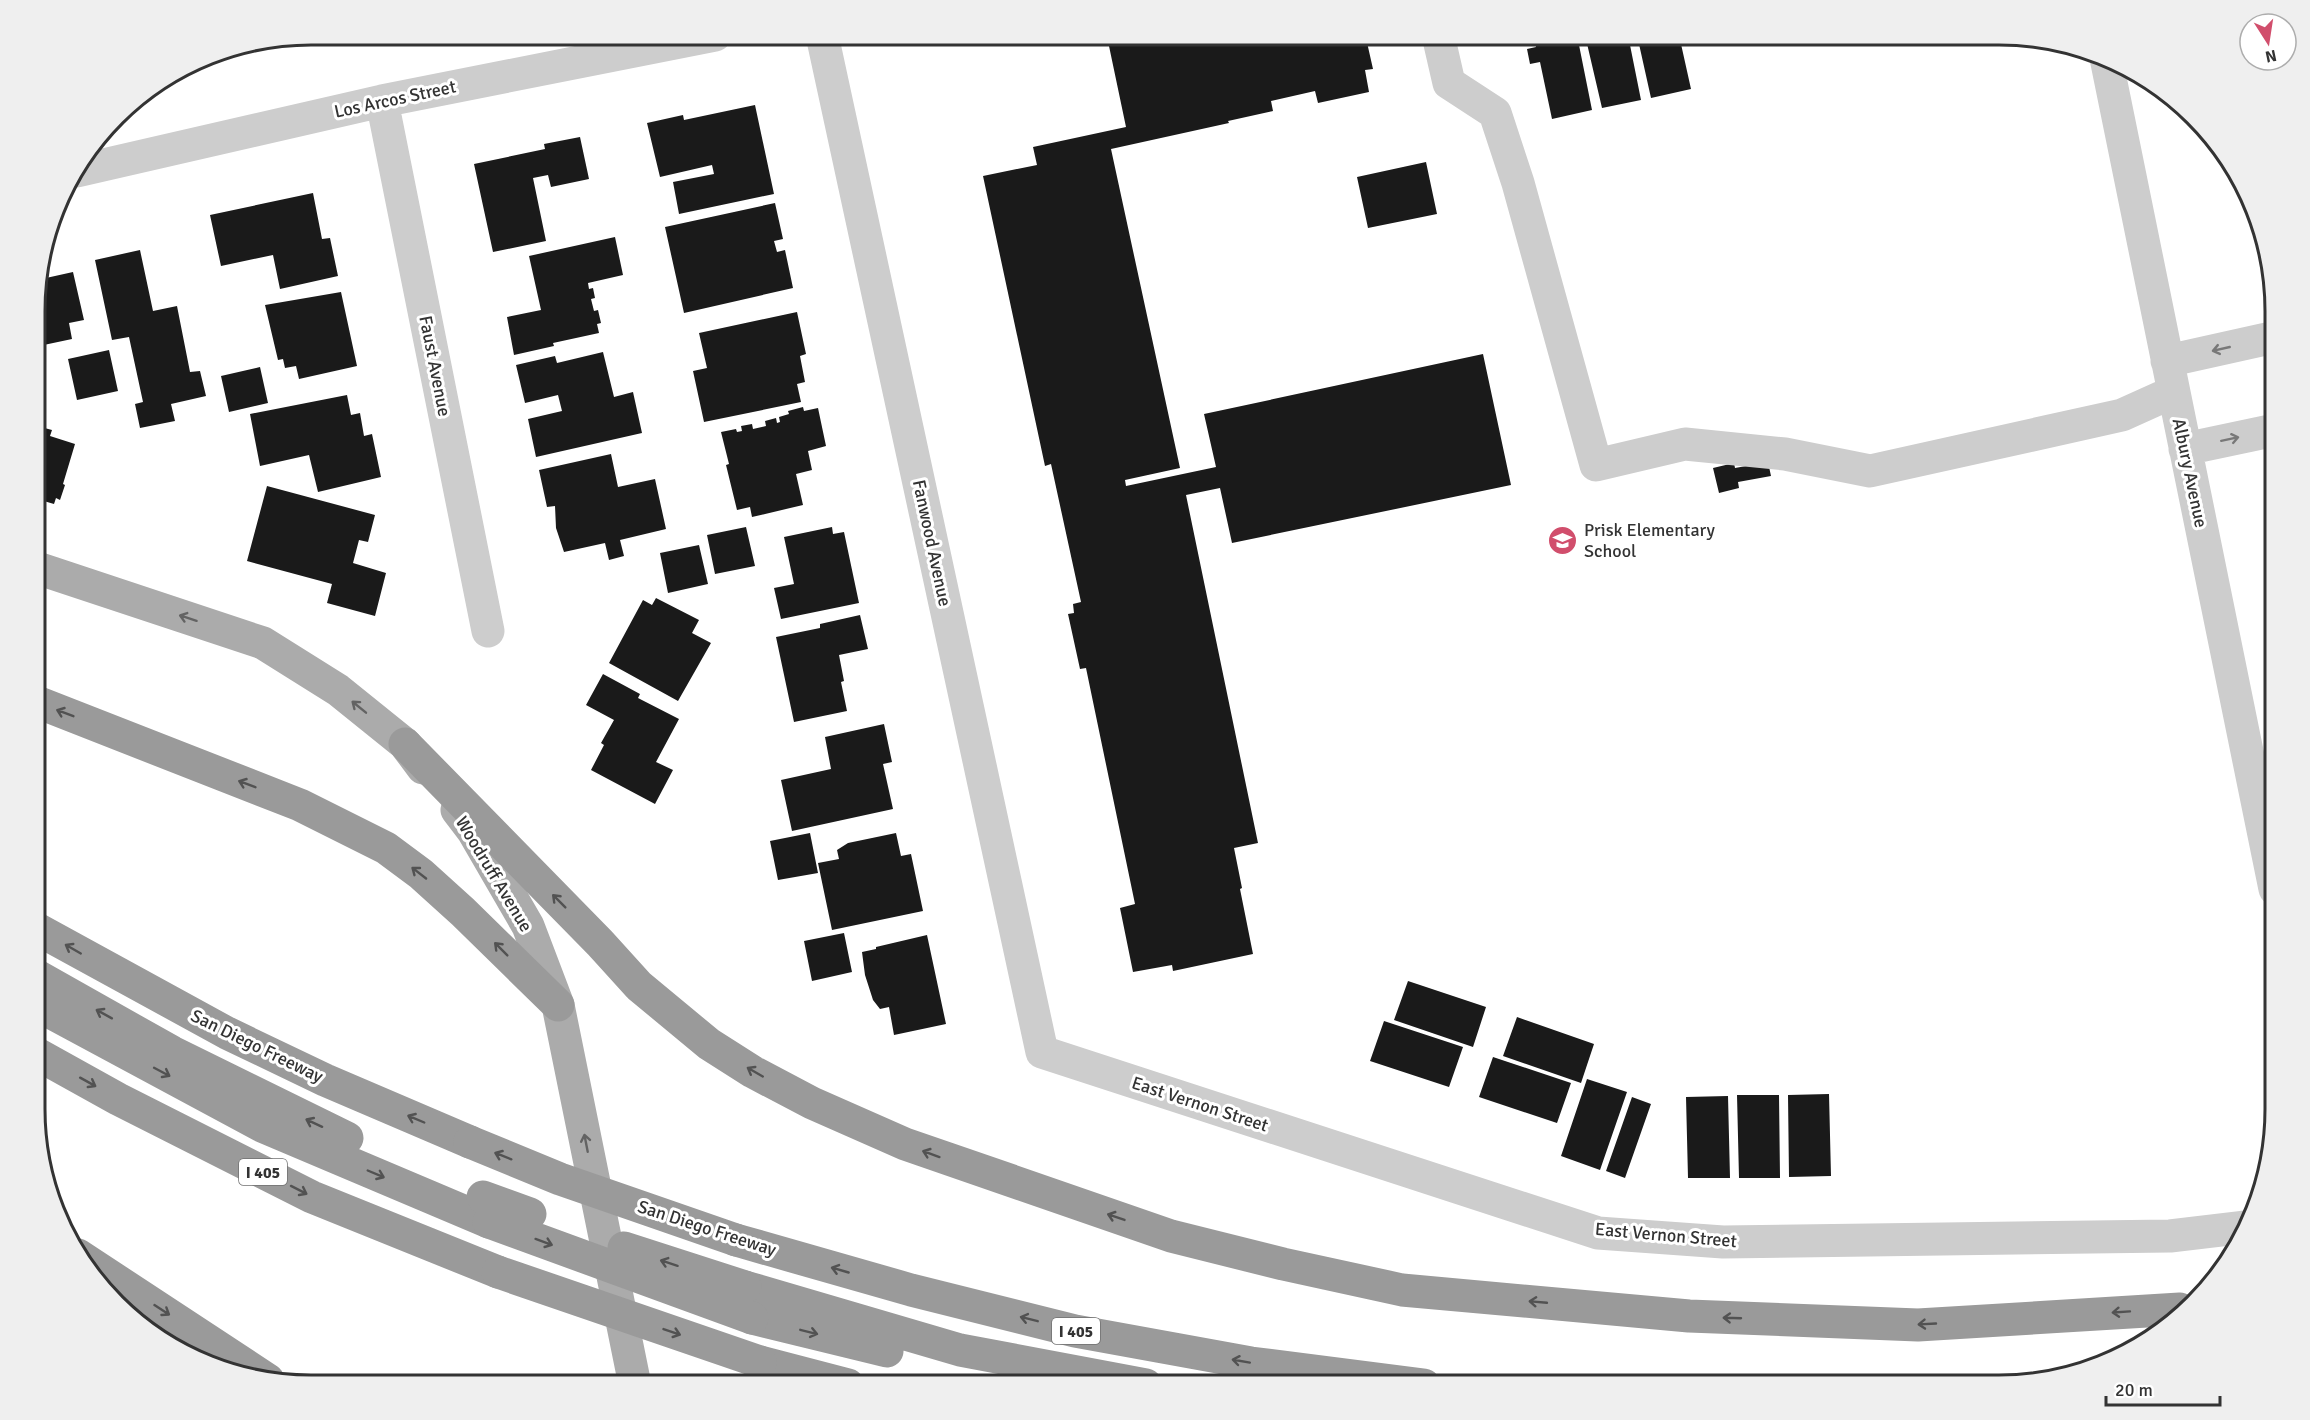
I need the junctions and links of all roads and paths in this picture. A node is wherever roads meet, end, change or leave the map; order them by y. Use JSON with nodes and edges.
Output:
{"nodes":[{"id":1,"x":660,"y":45,"type":"edge"},
{"id":2,"x":824,"y":45,"type":"edge"},
{"id":3,"x":1440,"y":45,"type":"edge"},
{"id":4,"x":2108,"y":68,"type":"edge"},
{"id":5,"x":382,"y":101,"type":"junction"},
{"id":6,"x":87,"y":169,"type":"edge"},
{"id":7,"x":2265,"y":341,"type":"edge"},
{"id":8,"x":2170,"y":376,"type":"junction"},
{"id":9,"x":2265,"y":432,"type":"edge"},
{"id":10,"x":2185,"y":449,"type":"junction"},
{"id":11,"x":45,"y":571,"type":"edge"},
{"id":12,"x":488,"y":631,"type":"dead end"},
{"id":13,"x":45,"y":705,"type":"edge"},
{"id":14,"x":405,"y":744,"type":"junction"},
{"id":15,"x":2265,"y":840,"type":"edge"},
{"id":16,"x":45,"y":933,"type":"edge"},
{"id":17,"x":45,"y":981,"type":"edge"},
{"id":18,"x":558,"y":1005,"type":"junction"},
{"id":19,"x":45,"y":1009,"type":"edge"},
{"id":20,"x":1042,"y":1052,"type":"joint"},
{"id":21,"x":45,"y":1058,"type":"edge"},
{"id":22,"x":486,"y":1210,"type":"junction"},
{"id":23,"x":2237,"y":1228,"type":"edge"},
{"id":24,"x":98,"y":1268,"type":"edge"},
{"id":25,"x":748,"y":1302,"type":"junction"},
{"id":26,"x":2174,"y":1309,"type":"edge"},
{"id":27,"x":249,"y":1368,"type":"edge"},
{"id":28,"x":633,"y":1375,"type":"edge"},
{"id":29,"x":810,"y":1375,"type":"edge"},
{"id":30,"x":996,"y":1375,"type":"edge"},
{"id":31,"x":1093,"y":1375,"type":"edge"},
{"id":32,"x":1345,"y":1375,"type":"edge"}],
"edges":[{"from":1,"to":5,"type":"street","name":"Los Arcos Street"},
{"from":2,"to":20,"type":"street","name":"Fanwood Avenue"},
{"from":3,"to":8,"type":"street"},
{"from":4,"to":8,"type":"street","name":"Albury Avenue"},
{"from":5,"to":6,"type":"street","name":"Los Arcos Street"},
{"from":5,"to":12,"type":"street","name":"Faust Avenue"},
{"from":7,"to":8,"type":"street","one_way":true},
{"from":8,"to":10,"type":"street","name":"Albury Avenue"},
{"from":10,"to":9,"type":"street","one_way":true},
{"from":10,"to":15,"type":"street","name":"Albury Avenue"},
{"from":14,"to":11,"type":"main road","name":"Woodruff Avenue","one_way":true},
{"from":18,"to":13,"type":"highway","one_way":true},
{"from":14,"to":18,"type":"main road","name":"Woodruff Avenue"},
{"from":26,"to":14,"type":"highway","one_way":true},
{"from":32,"to":16,"type":"highway","name":"San Diego Freeway","number":"I 405","one_way":true,"bridge":true},
{"from":22,"to":17,"type":"highway","one_way":true},
{"from":28,"to":18,"type":"main road","name":"Woodruff Avenue","one_way":true},
{"from":19,"to":22,"type":"highway","one_way":true},
{"from":20,"to":23,"type":"street","name":"East Vernon Street"},
{"from":21,"to":29,"type":"highway","number":"I 405","one_way":true,"bridge":true},
{"from":22,"to":25,"type":"highway","bridge":true},
{"from":24,"to":27,"type":"highway","one_way":true},
{"from":25,"to":30,"type":"highway","one_way":true},
{"from":25,"to":31,"type":"highway"}]}
